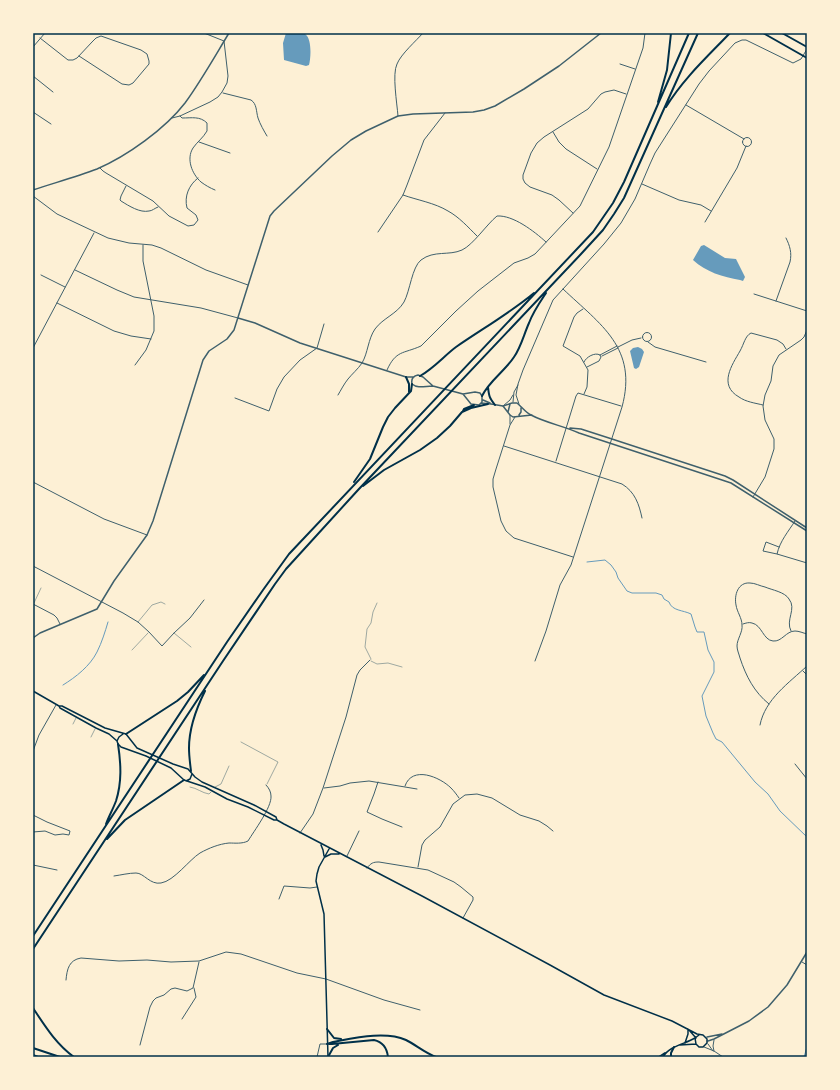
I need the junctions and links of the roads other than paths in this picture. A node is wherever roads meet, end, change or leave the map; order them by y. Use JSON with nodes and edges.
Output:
{"nodes":[{"id":1,"x":45,"y":33,"type":"edge"},
{"id":2,"x":204,"y":33,"type":"edge"},
{"id":3,"x":229,"y":33,"type":"edge"},
{"id":4,"x":423,"y":33,"type":"edge"},
{"id":5,"x":601,"y":33,"type":"edge"},
{"id":6,"x":645,"y":33,"type":"edge"},
{"id":7,"x":671,"y":33,"type":"edge"},
{"id":8,"x":689,"y":33,"type":"edge"},
{"id":9,"x":698,"y":33,"type":"edge"},
{"id":10,"x":729,"y":33,"type":"edge"},
{"id":11,"x":763,"y":33,"type":"edge"},
{"id":12,"x":782,"y":33,"type":"edge"},
{"id":13,"x":40,"y":38,"type":"junction"},
{"id":14,"x":224,"y":41,"type":"junction"},
{"id":15,"x":33,"y":47,"type":"edge"},
{"id":16,"x":807,"y":48,"type":"edge"},
{"id":17,"x":79,"y":56,"type":"junction"},
{"id":18,"x":803,"y":56,"type":"junction"},
{"id":19,"x":807,"y":58,"type":"edge"},
{"id":20,"x":620,"y":64,"type":"dead end"},
{"id":21,"x":636,"y":69,"type":"junction"},
{"id":22,"x":33,"y":76,"type":"edge"},
{"id":23,"x":53,"y":92,"type":"dead end"},
{"id":24,"x":222,"y":92,"type":"junction"},
{"id":25,"x":627,"y":94,"type":"junction"},
{"id":26,"x":686,"y":105,"type":"junction"},
{"id":27,"x":33,"y":112,"type":"edge"},
{"id":28,"x":445,"y":113,"type":"junction"},
{"id":29,"x":654,"y":115,"type":"junction"},
{"id":30,"x":661,"y":115,"type":"junction"},
{"id":31,"x":180,"y":116,"type":"junction"},
{"id":32,"x":398,"y":116,"type":"junction"},
{"id":33,"x":171,"y":118,"type":"junction"},
{"id":34,"x":51,"y":124,"type":"dead end"},
{"id":35,"x":552,"y":132,"type":"junction"},
{"id":36,"x":267,"y":136,"type":"dead end"},
{"id":37,"x":744,"y":140,"type":"junction"},
{"id":38,"x":199,"y":141,"type":"junction"},
{"id":39,"x":746,"y":146,"type":"junction"},
{"id":40,"x":230,"y":153,"type":"dead end"},
{"id":41,"x":100,"y":167,"type":"junction"},
{"id":42,"x":598,"y":169,"type":"junction"},
{"id":43,"x":198,"y":178,"type":"junction"},
{"id":44,"x":641,"y":184,"type":"junction"},
{"id":45,"x":126,"y":186,"type":"junction"},
{"id":46,"x":33,"y":190,"type":"edge"},
{"id":47,"x":215,"y":190,"type":"dead end"},
{"id":48,"x":403,"y":195,"type":"junction"},
{"id":49,"x":33,"y":196,"type":"edge"},
{"id":50,"x":159,"y":206,"type":"junction"},
{"id":51,"x":711,"y":211,"type":"junction"},
{"id":52,"x":573,"y":214,"type":"junction"},
{"id":53,"x":705,"y":222,"type":"dead end"},
{"id":54,"x":378,"y":232,"type":"dead end"},
{"id":55,"x":94,"y":233,"type":"junction"},
{"id":56,"x":477,"y":236,"type":"junction"},
{"id":57,"x":786,"y":238,"type":"dead end"},
{"id":58,"x":546,"y":242,"type":"junction"},
{"id":59,"x":143,"y":244,"type":"junction"},
{"id":60,"x":75,"y":270,"type":"junction"},
{"id":61,"x":41,"y":275,"type":"dead end"},
{"id":62,"x":248,"y":285,"type":"junction"},
{"id":63,"x":551,"y":286,"type":"junction"},
{"id":64,"x":542,"y":287,"type":"junction"},
{"id":65,"x":65,"y":288,"type":"junction"},
{"id":66,"x":563,"y":289,"type":"junction"},
{"id":67,"x":754,"y":294,"type":"dead end"},
{"id":68,"x":151,"y":300,"type":"junction"},
{"id":69,"x":776,"y":301,"type":"junction"},
{"id":70,"x":57,"y":303,"type":"junction"},
{"id":71,"x":583,"y":308,"type":"junction"},
{"id":72,"x":807,"y":311,"type":"edge"},
{"id":73,"x":238,"y":318,"type":"junction"},
{"id":74,"x":324,"y":324,"type":"dead end"},
{"id":75,"x":807,"y":330,"type":"edge"},
{"id":76,"x":642,"y":338,"type":"junction"},
{"id":77,"x":151,"y":339,"type":"junction"},
{"id":78,"x":648,"y":342,"type":"junction"},
{"id":79,"x":618,"y":347,"type":"junction"},
{"id":80,"x":33,"y":348,"type":"edge"},
{"id":81,"x":316,"y":348,"type":"junction"},
{"id":82,"x":786,"y":349,"type":"junction"},
{"id":83,"x":601,"y":356,"type":"junction"},
{"id":84,"x":362,"y":362,"type":"junction"},
{"id":85,"x":584,"y":362,"type":"junction"},
{"id":86,"x":706,"y":362,"type":"dead end"},
{"id":87,"x":135,"y":365,"type":"dead end"},
{"id":88,"x":585,"y":366,"type":"junction"},
{"id":89,"x":387,"y":370,"type":"junction"},
{"id":90,"x":406,"y":376,"type":"junction"},
{"id":91,"x":420,"y":376,"type":"junction"},
{"id":92,"x":414,"y":377,"type":"junction"},
{"id":93,"x":412,"y":383,"type":"junction"},
{"id":94,"x":518,"y":384,"type":"junction"},
{"id":95,"x":433,"y":386,"type":"junction"},
{"id":96,"x":488,"y":387,"type":"junction"},
{"id":97,"x":408,"y":394,"type":"junction"},
{"id":98,"x":463,"y":394,"type":"junction"},
{"id":99,"x":584,"y":394,"type":"junction"},
{"id":100,"x":338,"y":395,"type":"dead end"},
{"id":101,"x":513,"y":395,"type":"junction"},
{"id":102,"x":482,"y":396,"type":"junction"},
{"id":103,"x":235,"y":398,"type":"dead end"},
{"id":104,"x":483,"y":400,"type":"junction"},
{"id":105,"x":481,"y":403,"type":"junction"},
{"id":106,"x":490,"y":404,"type":"junction"},
{"id":107,"x":511,"y":404,"type":"junction"},
{"id":108,"x":519,"y":404,"type":"junction"},
{"id":109,"x":474,"y":405,"type":"junction"},
{"id":110,"x":495,"y":405,"type":"junction"},
{"id":111,"x":503,"y":406,"type":"junction"},
{"id":112,"x":763,"y":406,"type":"junction"},
{"id":113,"x":622,"y":407,"type":"junction"},
{"id":114,"x":521,"y":408,"type":"junction"},
{"id":115,"x":462,"y":412,"type":"junction"},
{"id":116,"x":508,"y":412,"type":"junction"},
{"id":117,"x":510,"y":415,"type":"junction"},
{"id":118,"x":519,"y":416,"type":"junction"},
{"id":119,"x":532,"y":416,"type":"junction"},
{"id":120,"x":515,"y":418,"type":"junction"},
{"id":121,"x":510,"y":425,"type":"junction"},
{"id":122,"x":567,"y":427,"type":"junction"},
{"id":123,"x":612,"y":439,"type":"junction"},
{"id":124,"x":610,"y":443,"type":"junction"},
{"id":125,"x":503,"y":445,"type":"junction"},
{"id":126,"x":555,"y":462,"type":"junction"},
{"id":127,"x":599,"y":476,"type":"junction"},
{"id":128,"x":33,"y":482,"type":"edge"},
{"id":129,"x":350,"y":488,"type":"junction"},
{"id":130,"x":358,"y":490,"type":"junction"},
{"id":131,"x":754,"y":494,"type":"junction"},
{"id":132,"x":753,"y":497,"type":"junction"},
{"id":133,"x":642,"y":518,"type":"dead end"},
{"id":134,"x":796,"y":521,"type":"junction"},
{"id":135,"x":794,"y":524,"type":"junction"},
{"id":136,"x":807,"y":528,"type":"edge"},
{"id":137,"x":807,"y":531,"type":"edge"},
{"id":138,"x":147,"y":535,"type":"junction"},
{"id":139,"x":779,"y":547,"type":"junction"},
{"id":140,"x":777,"y":554,"type":"junction"},
{"id":141,"x":573,"y":558,"type":"junction"},
{"id":142,"x":807,"y":563,"type":"edge"},
{"id":143,"x":33,"y":566,"type":"edge"},
{"id":144,"x":41,"y":588,"type":"dead end"},
{"id":145,"x":204,"y":600,"type":"dead end"},
{"id":146,"x":102,"y":603,"type":"junction"},
{"id":147,"x":377,"y":603,"type":"dead end"},
{"id":148,"x":33,"y":604,"type":"edge"},
{"id":149,"x":165,"y":604,"type":"dead end"},
{"id":150,"x":138,"y":622,"type":"junction"},
{"id":151,"x":742,"y":624,"type":"junction"},
{"id":152,"x":60,"y":625,"type":"junction"},
{"id":153,"x":792,"y":631,"type":"junction"},
{"id":154,"x":149,"y":632,"type":"junction"},
{"id":155,"x":174,"y":633,"type":"junction"},
{"id":156,"x":807,"y":634,"type":"edge"},
{"id":157,"x":33,"y":638,"type":"edge"},
{"id":158,"x":191,"y":647,"type":"dead end"},
{"id":159,"x":132,"y":650,"type":"dead end"},
{"id":160,"x":370,"y":660,"type":"junction"},
{"id":161,"x":535,"y":662,"type":"dead end"},
{"id":162,"x":807,"y":666,"type":"edge"},
{"id":163,"x":402,"y":667,"type":"dead end"},
{"id":164,"x":209,"y":670,"type":"junction"},
{"id":165,"x":802,"y":670,"type":"junction"},
{"id":166,"x":807,"y":675,"type":"edge"},
{"id":167,"x":209,"y":683,"type":"junction"},
{"id":168,"x":33,"y":691,"type":"edge"},
{"id":169,"x":769,"y":704,"type":"junction"},
{"id":170,"x":58,"y":705,"type":"junction"},
{"id":171,"x":76,"y":718,"type":"junction"},
{"id":172,"x":73,"y":724,"type":"dead end"},
{"id":173,"x":760,"y":725,"type":"dead end"},
{"id":174,"x":96,"y":728,"type":"junction"},
{"id":175,"x":126,"y":734,"type":"junction"},
{"id":176,"x":91,"y":737,"type":"dead end"},
{"id":177,"x":117,"y":741,"type":"junction"},
{"id":178,"x":241,"y":742,"type":"dead end"},
{"id":179,"x":118,"y":744,"type":"junction"},
{"id":180,"x":33,"y":751,"type":"edge"},
{"id":181,"x":795,"y":764,"type":"dead end"},
{"id":182,"x":229,"y":766,"type":"dead end"},
{"id":183,"x":191,"y":771,"type":"junction"},
{"id":184,"x":192,"y":774,"type":"junction"},
{"id":185,"x":807,"y":779,"type":"edge"},
{"id":186,"x":185,"y":780,"type":"junction"},
{"id":187,"x":378,"y":782,"type":"junction"},
{"id":188,"x":266,"y":785,"type":"joint"},
{"id":189,"x":190,"y":787,"type":"dead end"},
{"id":190,"x":405,"y":787,"type":"junction"},
{"id":191,"x":215,"y":788,"type":"junction"},
{"id":192,"x":323,"y":788,"type":"junction"},
{"id":193,"x":417,"y":789,"type":"dead end"},
{"id":194,"x":212,"y":791,"type":"junction"},
{"id":195,"x":459,"y":798,"type":"junction"},
{"id":196,"x":266,"y":812,"type":"junction"},
{"id":197,"x":264,"y":815,"type":"junction"},
{"id":198,"x":33,"y":816,"type":"edge"},
{"id":199,"x":278,"y":820,"type":"junction"},
{"id":200,"x":402,"y":827,"type":"dead end"},
{"id":201,"x":104,"y":829,"type":"junction"},
{"id":202,"x":553,"y":830,"type":"dead end"},
{"id":203,"x":359,"y":831,"type":"dead end"},
{"id":204,"x":33,"y":832,"type":"edge"},
{"id":205,"x":300,"y":833,"type":"junction"},
{"id":206,"x":319,"y":843,"type":"junction"},
{"id":207,"x":100,"y":847,"type":"junction"},
{"id":208,"x":329,"y":848,"type":"junction"},
{"id":209,"x":340,"y":854,"type":"junction"},
{"id":210,"x":346,"y":857,"type":"junction"},
{"id":211,"x":324,"y":858,"type":"junction"},
{"id":212,"x":33,"y":865,"type":"edge"},
{"id":213,"x":367,"y":868,"type":"junction"},
{"id":214,"x":418,"y":868,"type":"junction"},
{"id":215,"x":57,"y":870,"type":"dead end"},
{"id":216,"x":114,"y":876,"type":"dead end"},
{"id":217,"x":317,"y":887,"type":"junction"},
{"id":218,"x":279,"y":899,"type":"dead end"},
{"id":219,"x":463,"y":919,"type":"junction"},
{"id":220,"x":33,"y":936,"type":"edge"},
{"id":221,"x":33,"y":949,"type":"edge"},
{"id":222,"x":807,"y":952,"type":"edge"},
{"id":223,"x":199,"y":961,"type":"junction"},
{"id":224,"x":801,"y":962,"type":"junction"},
{"id":225,"x":807,"y":965,"type":"edge"},
{"id":226,"x":326,"y":979,"type":"junction"},
{"id":227,"x":66,"y":980,"type":"dead end"},
{"id":228,"x":193,"y":988,"type":"junction"},
{"id":229,"x":33,"y":1008,"type":"edge"},
{"id":230,"x":420,"y":1010,"type":"dead end"},
{"id":231,"x":182,"y":1019,"type":"dead end"},
{"id":232,"x":327,"y":1029,"type":"junction"},
{"id":233,"x":688,"y":1029,"type":"junction"},
{"id":234,"x":724,"y":1034,"type":"junction"},
{"id":235,"x":699,"y":1035,"type":"junction"},
{"id":236,"x":706,"y":1037,"type":"junction"},
{"id":237,"x":696,"y":1038,"type":"junction"},
{"id":238,"x":346,"y":1040,"type":"junction"},
{"id":239,"x":714,"y":1040,"type":"junction"},
{"id":240,"x":707,"y":1042,"type":"junction"},
{"id":241,"x":342,"y":1043,"type":"junction"},
{"id":242,"x":685,"y":1043,"type":"junction"},
{"id":243,"x":327,"y":1044,"type":"junction"},
{"id":244,"x":696,"y":1044,"type":"junction"},
{"id":245,"x":140,"y":1045,"type":"dead end"},
{"id":246,"x":680,"y":1045,"type":"junction"},
{"id":247,"x":674,"y":1047,"type":"junction"},
{"id":248,"x":703,"y":1047,"type":"junction"},
{"id":249,"x":33,"y":1048,"type":"edge"},
{"id":250,"x":714,"y":1051,"type":"junction"},
{"id":251,"x":665,"y":1054,"type":"junction"},
{"id":252,"x":33,"y":1055,"type":"edge"},
{"id":253,"x":38,"y":1057,"type":"edge"},
{"id":254,"x":60,"y":1057,"type":"edge"},
{"id":255,"x":74,"y":1057,"type":"edge"},
{"id":256,"x":317,"y":1057,"type":"edge"},
{"id":257,"x":328,"y":1057,"type":"edge"},
{"id":258,"x":388,"y":1057,"type":"edge"},
{"id":259,"x":436,"y":1057,"type":"edge"},
{"id":260,"x":659,"y":1057,"type":"edge"},
{"id":261,"x":663,"y":1057,"type":"edge"},
{"id":262,"x":671,"y":1057,"type":"edge"},
{"id":263,"x":723,"y":1057,"type":"edge"}],
"edges":[{"from":1,"to":13,"type":"street"},
{"from":2,"to":14,"type":"street"},
{"from":3,"to":14,"type":"street"},
{"from":4,"to":32,"type":"street"},
{"from":5,"to":28,"type":"street"},
{"from":6,"to":21,"type":"street"},
{"from":7,"to":29,"type":"main road"},
{"from":8,"to":29,"type":"main road"},
{"from":9,"to":30,"type":"main road"},
{"from":10,"to":30,"type":"main road"},
{"from":11,"to":18,"type":"main road"},
{"from":12,"to":16,"type":"main road"},
{"from":13,"to":15,"type":"street"},
{"from":13,"to":17,"type":"street"},
{"from":14,"to":24,"type":"street"},
{"from":14,"to":33,"type":"street"},
{"from":16,"to":18,"type":"street"},
{"from":17,"to":17,"type":"street"},
{"from":18,"to":19,"type":"main road"},
{"from":18,"to":26,"type":"street"},
{"from":20,"to":21,"type":"street"},
{"from":21,"to":25,"type":"street"},
{"from":22,"to":23,"type":"street"},
{"from":24,"to":31,"type":"street"},
{"from":24,"to":36,"type":"street"},
{"from":25,"to":35,"type":"street"},
{"from":25,"to":42,"type":"street"},
{"from":26,"to":37,"type":"street"},
{"from":26,"to":44,"type":"street"},
{"from":27,"to":34,"type":"street"},
{"from":28,"to":32,"type":"street"},
{"from":28,"to":48,"type":"street"},
{"from":29,"to":64,"type":"main road"},
{"from":30,"to":63,"type":"main road"},
{"from":31,"to":33,"type":"street"},
{"from":31,"to":38,"type":"street"},
{"from":32,"to":62,"type":"street"},
{"from":33,"to":41,"type":"street"},
{"from":35,"to":42,"type":"street"},
{"from":35,"to":52,"type":"street"},
{"from":37,"to":39,"type":"street"},
{"from":37,"to":39,"type":"street"},
{"from":38,"to":40,"type":"street"},
{"from":38,"to":43,"type":"street"},
{"from":39,"to":51,"type":"street"},
{"from":41,"to":45,"type":"street"},
{"from":41,"to":46,"type":"street"},
{"from":42,"to":52,"type":"street"},
{"from":43,"to":47,"type":"street"},
{"from":43,"to":50,"type":"street"},
{"from":44,"to":51,"type":"street"},
{"from":44,"to":66,"type":"street"},
{"from":45,"to":50,"type":"street"},
{"from":45,"to":50,"type":"street"},
{"from":48,"to":54,"type":"street"},
{"from":48,"to":56,"type":"street"},
{"from":49,"to":55,"type":"street"},
{"from":51,"to":53,"type":"street"},
{"from":52,"to":58,"type":"street"},
{"from":55,"to":59,"type":"street"},
{"from":55,"to":60,"type":"street"},
{"from":56,"to":58,"type":"street"},
{"from":56,"to":84,"type":"street"},
{"from":57,"to":69,"type":"street"},
{"from":58,"to":89,"type":"street"},
{"from":59,"to":62,"type":"street"},
{"from":59,"to":68,"type":"street"},
{"from":60,"to":65,"type":"street"},
{"from":60,"to":68,"type":"street"},
{"from":61,"to":65,"type":"street"},
{"from":62,"to":73,"type":"street"},
{"from":63,"to":96,"type":"main road"},
{"from":63,"to":130,"type":"main road"},
{"from":64,"to":91,"type":"main road"},
{"from":64,"to":129,"type":"main road"},
{"from":65,"to":70,"type":"street"},
{"from":66,"to":71,"type":"street"},
{"from":66,"to":94,"type":"street"},
{"from":67,"to":69,"type":"street"},
{"from":68,"to":73,"type":"street"},
{"from":68,"to":77,"type":"street"},
{"from":69,"to":72,"type":"street"},
{"from":70,"to":77,"type":"street"},
{"from":70,"to":80,"type":"street"},
{"from":71,"to":79,"type":"street"},
{"from":71,"to":85,"type":"street"},
{"from":73,"to":81,"type":"street"},
{"from":73,"to":138,"type":"street"},
{"from":74,"to":81,"type":"street"},
{"from":75,"to":82,"type":"street"},
{"from":76,"to":78,"type":"street"},
{"from":76,"to":78,"type":"street"},
{"from":76,"to":79,"type":"street"},
{"from":77,"to":87,"type":"street"},
{"from":78,"to":86,"type":"street"},
{"from":79,"to":83,"type":"street"},
{"from":79,"to":113,"type":"street"},
{"from":81,"to":84,"type":"street"},
{"from":81,"to":103,"type":"street"},
{"from":82,"to":112,"type":"street"},
{"from":82,"to":112,"type":"street"},
{"from":83,"to":85,"type":"street"},
{"from":83,"to":88,"type":"street"},
{"from":84,"to":89,"type":"street"},
{"from":84,"to":100,"type":"street"},
{"from":85,"to":88,"type":"street"},
{"from":88,"to":99,"type":"street"},
{"from":89,"to":90,"type":"street"},
{"from":90,"to":92,"type":"street"},
{"from":90,"to":93,"type":"street"},
{"from":90,"to":97,"type":"main road"},
{"from":91,"to":92,"type":"street"},
{"from":91,"to":95,"type":"street"},
{"from":92,"to":93,"type":"street"},
{"from":93,"to":95,"type":"street"},
{"from":93,"to":97,"type":"main road"},
{"from":94,"to":101,"type":"street"},
{"from":94,"to":108,"type":"street"},
{"from":95,"to":98,"type":"street"},
{"from":96,"to":102,"type":"main road"},
{"from":96,"to":110,"type":"main road"},
{"from":97,"to":129,"type":"main road"},
{"from":98,"to":102,"type":"street"},
{"from":98,"to":109,"type":"street"},
{"from":99,"to":113,"type":"street"},
{"from":99,"to":122,"type":"street"},
{"from":101,"to":107,"type":"street"},
{"from":101,"to":111,"type":"street"},
{"from":102,"to":104,"type":"street"},
{"from":104,"to":105,"type":"street"},
{"from":104,"to":106,"type":"street"},
{"from":105,"to":106,"type":"street"},
{"from":105,"to":109,"type":"street"},
{"from":106,"to":110,"type":"street"},
{"from":106,"to":115,"type":"main road"},
{"from":107,"to":108,"type":"street"},
{"from":107,"to":111,"type":"street"},
{"from":107,"to":116,"type":"street"},
{"from":108,"to":114,"type":"street"},
{"from":109,"to":115,"type":"main road"},
{"from":110,"to":111,"type":"street"},
{"from":111,"to":116,"type":"street"},
{"from":112,"to":131,"type":"street"},
{"from":113,"to":123,"type":"street"},
{"from":114,"to":118,"type":"street"},
{"from":114,"to":119,"type":"street"},
{"from":115,"to":130,"type":"main road"},
{"from":116,"to":117,"type":"street"},
{"from":117,"to":120,"type":"street"},
{"from":117,"to":121,"type":"street"},
{"from":118,"to":119,"type":"street"},
{"from":118,"to":120,"type":"street"},
{"from":119,"to":122,"type":"street"},
{"from":120,"to":121,"type":"street"},
{"from":121,"to":125,"type":"street"},
{"from":122,"to":123,"type":"street"},
{"from":122,"to":124,"type":"street"},
{"from":122,"to":126,"type":"street"},
{"from":123,"to":124,"type":"street"},
{"from":123,"to":131,"type":"street"},
{"from":124,"to":127,"type":"street"},
{"from":124,"to":132,"type":"street"},
{"from":125,"to":126,"type":"street"},
{"from":125,"to":141,"type":"street"},
{"from":126,"to":127,"type":"street"},
{"from":127,"to":133,"type":"street"},
{"from":127,"to":141,"type":"street"},
{"from":128,"to":138,"type":"street"},
{"from":129,"to":164,"type":"main road"},
{"from":130,"to":167,"type":"main road"},
{"from":131,"to":132,"type":"street"},
{"from":131,"to":134,"type":"street"},
{"from":132,"to":135,"type":"street"},
{"from":134,"to":135,"type":"street"},
{"from":134,"to":136,"type":"street"},
{"from":135,"to":137,"type":"street"},
{"from":135,"to":139,"type":"street"},
{"from":138,"to":146,"type":"street"},
{"from":139,"to":140,"type":"street"},
{"from":139,"to":140,"type":"street"},
{"from":140,"to":142,"type":"street"},
{"from":141,"to":161,"type":"street"},
{"from":143,"to":146,"type":"street"},
{"from":144,"to":148,"type":"lane"},
{"from":145,"to":155,"type":"street"},
{"from":146,"to":150,"type":"street"},
{"from":146,"to":152,"type":"street"},
{"from":147,"to":160,"type":"lane"},
{"from":148,"to":152,"type":"street"},
{"from":149,"to":150,"type":"lane"},
{"from":150,"to":154,"type":"street"},
{"from":151,"to":153,"type":"street"},
{"from":151,"to":153,"type":"street"},
{"from":151,"to":169,"type":"street"},
{"from":152,"to":157,"type":"street"},
{"from":153,"to":156,"type":"street"},
{"from":154,"to":155,"type":"street"},
{"from":154,"to":159,"type":"lane"},
{"from":155,"to":158,"type":"lane"},
{"from":160,"to":163,"type":"lane"},
{"from":160,"to":192,"type":"street"},
{"from":162,"to":165,"type":"street"},
{"from":164,"to":175,"type":"main road"},
{"from":164,"to":201,"type":"main road"},
{"from":165,"to":166,"type":"street"},
{"from":165,"to":169,"type":"street"},
{"from":167,"to":183,"type":"main road"},
{"from":167,"to":207,"type":"main road"},
{"from":168,"to":170,"type":"main road"},
{"from":169,"to":173,"type":"street"},
{"from":170,"to":171,"type":"main road"},
{"from":170,"to":175,"type":"main road"},
{"from":170,"to":180,"type":"street"},
{"from":171,"to":172,"type":"lane"},
{"from":171,"to":174,"type":"main road"},
{"from":174,"to":176,"type":"lane"},
{"from":174,"to":177,"type":"main road"},
{"from":175,"to":177,"type":"main road"},
{"from":175,"to":183,"type":"main road"},
{"from":177,"to":179,"type":"main road"},
{"from":178,"to":188,"type":"lane"},
{"from":179,"to":186,"type":"main road"},
{"from":179,"to":201,"type":"main road"},
{"from":181,"to":185,"type":"street"},
{"from":182,"to":191,"type":"lane"},
{"from":183,"to":184,"type":"main road"},
{"from":184,"to":186,"type":"main road"},
{"from":184,"to":191,"type":"main road"},
{"from":186,"to":194,"type":"main road"},
{"from":186,"to":207,"type":"main road"},
{"from":187,"to":190,"type":"street"},
{"from":187,"to":192,"type":"street"},
{"from":187,"to":200,"type":"street"},
{"from":188,"to":196,"type":"street"},
{"from":189,"to":194,"type":"lane"},
{"from":190,"to":193,"type":"street"},
{"from":190,"to":195,"type":"street"},
{"from":191,"to":194,"type":"lane"},
{"from":191,"to":196,"type":"main road"},
{"from":192,"to":205,"type":"street"},
{"from":194,"to":197,"type":"main road"},
{"from":195,"to":202,"type":"street"},
{"from":195,"to":214,"type":"street"},
{"from":196,"to":197,"type":"street"},
{"from":196,"to":199,"type":"main road"},
{"from":197,"to":199,"type":"main road"},
{"from":197,"to":216,"type":"street"},
{"from":198,"to":204,"type":"street"},
{"from":199,"to":205,"type":"main road"},
{"from":201,"to":220,"type":"main road"},
{"from":203,"to":210,"type":"street"},
{"from":205,"to":206,"type":"main road"},
{"from":206,"to":208,"type":"main road"},
{"from":206,"to":211,"type":"main road"},
{"from":207,"to":221,"type":"main road"},
{"from":208,"to":209,"type":"main road"},
{"from":208,"to":211,"type":"main road"},
{"from":209,"to":210,"type":"main road"},
{"from":209,"to":211,"type":"main road"},
{"from":210,"to":213,"type":"main road"},
{"from":211,"to":217,"type":"main road"},
{"from":212,"to":215,"type":"street"},
{"from":213,"to":214,"type":"street"},
{"from":213,"to":219,"type":"main road"},
{"from":214,"to":219,"type":"street"},
{"from":217,"to":218,"type":"street"},
{"from":217,"to":226,"type":"main road"},
{"from":219,"to":233,"type":"main road"},
{"from":222,"to":224,"type":"street"},
{"from":223,"to":226,"type":"street"},
{"from":223,"to":227,"type":"street"},
{"from":223,"to":228,"type":"street"},
{"from":224,"to":225,"type":"street"},
{"from":224,"to":234,"type":"street"},
{"from":226,"to":230,"type":"street"},
{"from":226,"to":232,"type":"main road"},
{"from":228,"to":231,"type":"street"},
{"from":228,"to":245,"type":"street"},
{"from":229,"to":255,"type":"main road"},
{"from":232,"to":238,"type":"main road"},
{"from":232,"to":243,"type":"main road"},
{"from":233,"to":235,"type":"main road"},
{"from":233,"to":237,"type":"main road"},
{"from":233,"to":242,"type":"main road"},
{"from":234,"to":236,"type":"street"},
{"from":234,"to":239,"type":"street"},
{"from":235,"to":236,"type":"main road"},
{"from":235,"to":237,"type":"main road"},
{"from":236,"to":240,"type":"main road"},
{"from":237,"to":242,"type":"main road"},
{"from":237,"to":244,"type":"main road"},
{"from":238,"to":243,"type":"main road"},
{"from":238,"to":259,"type":"main road"},
{"from":239,"to":240,"type":"street"},
{"from":239,"to":250,"type":"street"},
{"from":240,"to":248,"type":"main road"},
{"from":240,"to":250,"type":"street"},
{"from":241,"to":243,"type":"main road"},
{"from":241,"to":257,"type":"main road"},
{"from":241,"to":258,"type":"main road"},
{"from":242,"to":246,"type":"main road"},
{"from":243,"to":256,"type":"street"},
{"from":243,"to":257,"type":"main road"},
{"from":244,"to":246,"type":"main road"},
{"from":244,"to":248,"type":"main road"},
{"from":246,"to":247,"type":"main road"},
{"from":247,"to":251,"type":"main road"},
{"from":247,"to":262,"type":"main road"},
{"from":248,"to":250,"type":"street"},
{"from":249,"to":254,"type":"main road"},
{"from":250,"to":263,"type":"street"},
{"from":251,"to":260,"type":"main road"},
{"from":251,"to":261,"type":"main road"},
{"from":252,"to":253,"type":"main road"}]}
